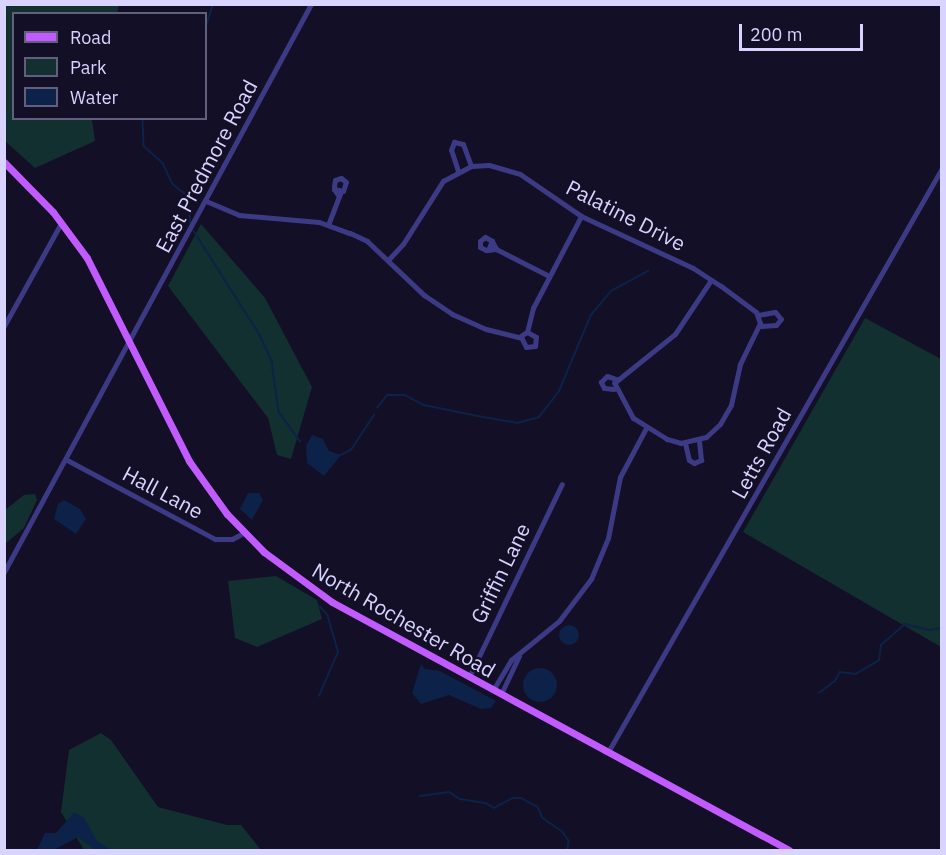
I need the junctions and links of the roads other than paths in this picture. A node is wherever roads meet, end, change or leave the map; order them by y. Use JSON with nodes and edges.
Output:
{"nodes":[{"id":1,"x":311,"y":4,"type":"edge"},
{"id":2,"x":4,"y":162,"type":"edge"},
{"id":3,"x":471,"y":166,"type":"junction"},
{"id":4,"x":942,"y":168,"type":"edge"},
{"id":5,"x":458,"y":171,"type":"junction"},
{"id":6,"x":340,"y":193,"type":"junction"},
{"id":7,"x":206,"y":201,"type":"junction"},
{"id":8,"x":580,"y":216,"type":"junction"},
{"id":9,"x":61,"y":223,"type":"junction"},
{"id":10,"x":328,"y":225,"type":"junction"},
{"id":11,"x":494,"y":246,"type":"junction"},
{"id":12,"x":388,"y":260,"type":"junction"},
{"id":13,"x":549,"y":276,"type":"junction"},
{"id":14,"x":711,"y":280,"type":"junction"},
{"id":15,"x":759,"y":315,"type":"junction"},
{"id":16,"x":4,"y":326,"type":"edge"},
{"id":17,"x":760,"y":326,"type":"junction"},
{"id":18,"x":527,"y":332,"type":"junction"},
{"id":19,"x":521,"y":337,"type":"junction"},
{"id":20,"x":130,"y":342,"type":"junction"},
{"id":21,"x":616,"y":379,"type":"junction"},
{"id":22,"x":614,"y":389,"type":"junction"},
{"id":23,"x":646,"y":428,"type":"junction"},
{"id":24,"x":699,"y":440,"type":"junction"},
{"id":25,"x":685,"y":443,"type":"junction"},
{"id":26,"x":67,"y":459,"type":"junction"},
{"id":27,"x":561,"y":484,"type":"dead end"},
{"id":28,"x":245,"y":532,"type":"junction"},
{"id":29,"x":4,"y":572,"type":"edge"},
{"id":30,"x":519,"y":656,"type":"junction"},
{"id":31,"x":469,"y":677,"type":"junction"},
{"id":32,"x":493,"y":690,"type":"junction"},
{"id":33,"x":501,"y":694,"type":"junction"},
{"id":34,"x":608,"y":752,"type":"junction"},
{"id":35,"x":789,"y":850,"type":"edge"}],
"edges":[{"from":1,"to":7,"type":"street","name":"East Predmore Road"},
{"from":2,"to":9,"type":"main road","name":"North Rochester Road"},
{"from":3,"to":5,"type":"street","name":"Palatine Drive"},
{"from":3,"to":5,"type":"street"},
{"from":3,"to":8,"type":"street","name":"Palatine Drive"},
{"from":4,"to":34,"type":"street","name":"Letts Road"},
{"from":5,"to":12,"type":"street","name":"Palatine Drive"},
{"from":6,"to":6,"type":"street"},
{"from":6,"to":10,"type":"street"},
{"from":7,"to":10,"type":"street"},
{"from":7,"to":20,"type":"street","name":"East Predmore Road"},
{"from":8,"to":13,"type":"street"},
{"from":8,"to":14,"type":"street","name":"Palatine Drive"},
{"from":9,"to":16,"type":"street"},
{"from":9,"to":20,"type":"main road","name":"North Rochester Road"},
{"from":10,"to":12,"type":"street"},
{"from":11,"to":11,"type":"street"},
{"from":11,"to":13,"type":"street"},
{"from":12,"to":19,"type":"street"},
{"from":13,"to":18,"type":"street"},
{"from":14,"to":15,"type":"street","name":"Palatine Drive"},
{"from":14,"to":21,"type":"street"},
{"from":15,"to":17,"type":"street"},
{"from":15,"to":17,"type":"street","name":"Palatine Drive"},
{"from":17,"to":24,"type":"street","name":"Palatine Drive"},
{"from":18,"to":19,"type":"street"},
{"from":18,"to":19,"type":"street"},
{"from":20,"to":26,"type":"street","name":"East Predmore Road"},
{"from":20,"to":28,"type":"main road","name":"North Rochester Road"},
{"from":21,"to":22,"type":"street"},
{"from":21,"to":22,"type":"street"},
{"from":22,"to":23,"type":"street"},
{"from":23,"to":25,"type":"street"},
{"from":23,"to":30,"type":"street"},
{"from":24,"to":25,"type":"street","name":"Palatine Drive"},
{"from":24,"to":25,"type":"street"},
{"from":26,"to":28,"type":"street","name":"Hall Lane"},
{"from":26,"to":29,"type":"street","name":"East Predmore Road"},
{"from":27,"to":31,"type":"street","name":"Griffin Lane"},
{"from":28,"to":31,"type":"main road","name":"North Rochester Road"},
{"from":30,"to":32,"type":"street"},
{"from":30,"to":33,"type":"street"},
{"from":31,"to":32,"type":"main road","name":"North Rochester Road"},
{"from":32,"to":33,"type":"main road","name":"North Rochester Road"},
{"from":33,"to":34,"type":"main road","name":"North Rochester Road"},
{"from":34,"to":35,"type":"main road","name":"North Rochester Road"}]}
